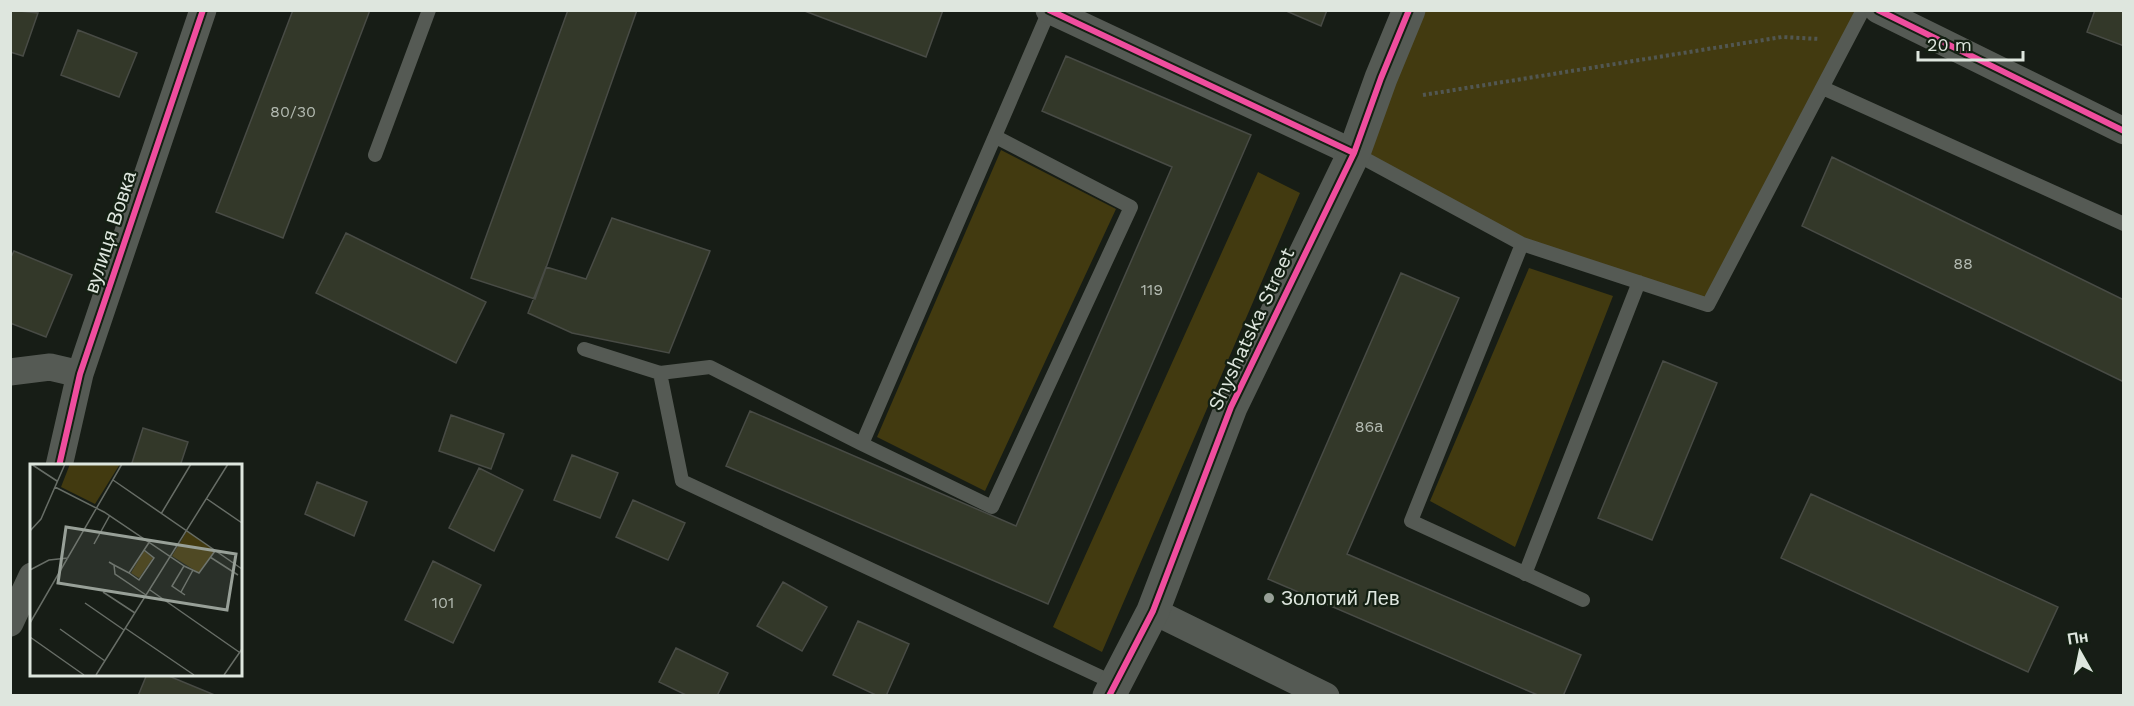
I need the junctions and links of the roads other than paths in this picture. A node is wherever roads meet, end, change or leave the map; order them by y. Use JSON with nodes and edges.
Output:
{"nodes":[{"id":1,"x":203,"y":10,"type":"edge"},
{"id":2,"x":429,"y":10,"type":"edge"},
{"id":3,"x":1049,"y":10,"type":"edge"},
{"id":4,"x":1409,"y":10,"type":"edge"},
{"id":5,"x":1863,"y":10,"type":"edge"},
{"id":6,"x":1878,"y":10,"type":"edge"},
{"id":7,"x":1823,"y":88,"type":"junction"},
{"id":8,"x":2124,"y":131,"type":"edge"},
{"id":9,"x":996,"y":136,"type":"junction"},
{"id":10,"x":1354,"y":153,"type":"junction"},
{"id":11,"x":375,"y":155,"type":"dead end"},
{"id":12,"x":2124,"y":224,"type":"edge"},
{"id":13,"x":1522,"y":244,"type":"junction"},
{"id":14,"x":1639,"y":282,"type":"junction"},
{"id":15,"x":584,"y":349,"type":"dead end"},
{"id":16,"x":10,"y":372,"type":"edge"},
{"id":17,"x":80,"y":374,"type":"junction"},
{"id":18,"x":660,"y":374,"type":"junction"},
{"id":19,"x":862,"y":444,"type":"junction"},
{"id":20,"x":59,"y":464,"type":"edge"},
{"id":21,"x":1525,"y":574,"type":"junction"},
{"id":22,"x":30,"y":580,"type":"edge"},
{"id":23,"x":1583,"y":600,"type":"dead end"},
{"id":24,"x":1153,"y":610,"type":"junction"},
{"id":25,"x":10,"y":623,"type":"edge"},
{"id":26,"x":1112,"y":689,"type":"edge"},
{"id":27,"x":1326,"y":696,"type":"edge"}],
"edges":[{"from":1,"to":17,"type":"street","name":"вулиця Вовка"},
{"from":2,"to":11,"type":"lane"},
{"from":3,"to":9,"type":"lane"},
{"from":3,"to":10,"type":"street"},
{"from":4,"to":10,"type":"street","name":"Shyshatska Street"},
{"from":5,"to":7,"type":"lane"},
{"from":6,"to":8,"type":"street"},
{"from":7,"to":12,"type":"lane"},
{"from":7,"to":14,"type":"lane"},
{"from":9,"to":19,"type":"lane"},
{"from":9,"to":19,"type":"lane"},
{"from":10,"to":13,"type":"lane"},
{"from":10,"to":24,"type":"street","name":"Shyshatska Street"},
{"from":13,"to":14,"type":"lane"},
{"from":13,"to":21,"type":"lane"},
{"from":14,"to":21,"type":"lane"},
{"from":15,"to":18,"type":"lane"},
{"from":16,"to":17,"type":"street"},
{"from":17,"to":20,"type":"street","name":"вулиця Вовка"},
{"from":18,"to":19,"type":"lane"},
{"from":18,"to":26,"type":"lane"},
{"from":21,"to":23,"type":"lane"},
{"from":22,"to":25,"type":"street"},
{"from":24,"to":26,"type":"street","name":"Shyshatska Street"},
{"from":24,"to":27,"type":"street"}]}
